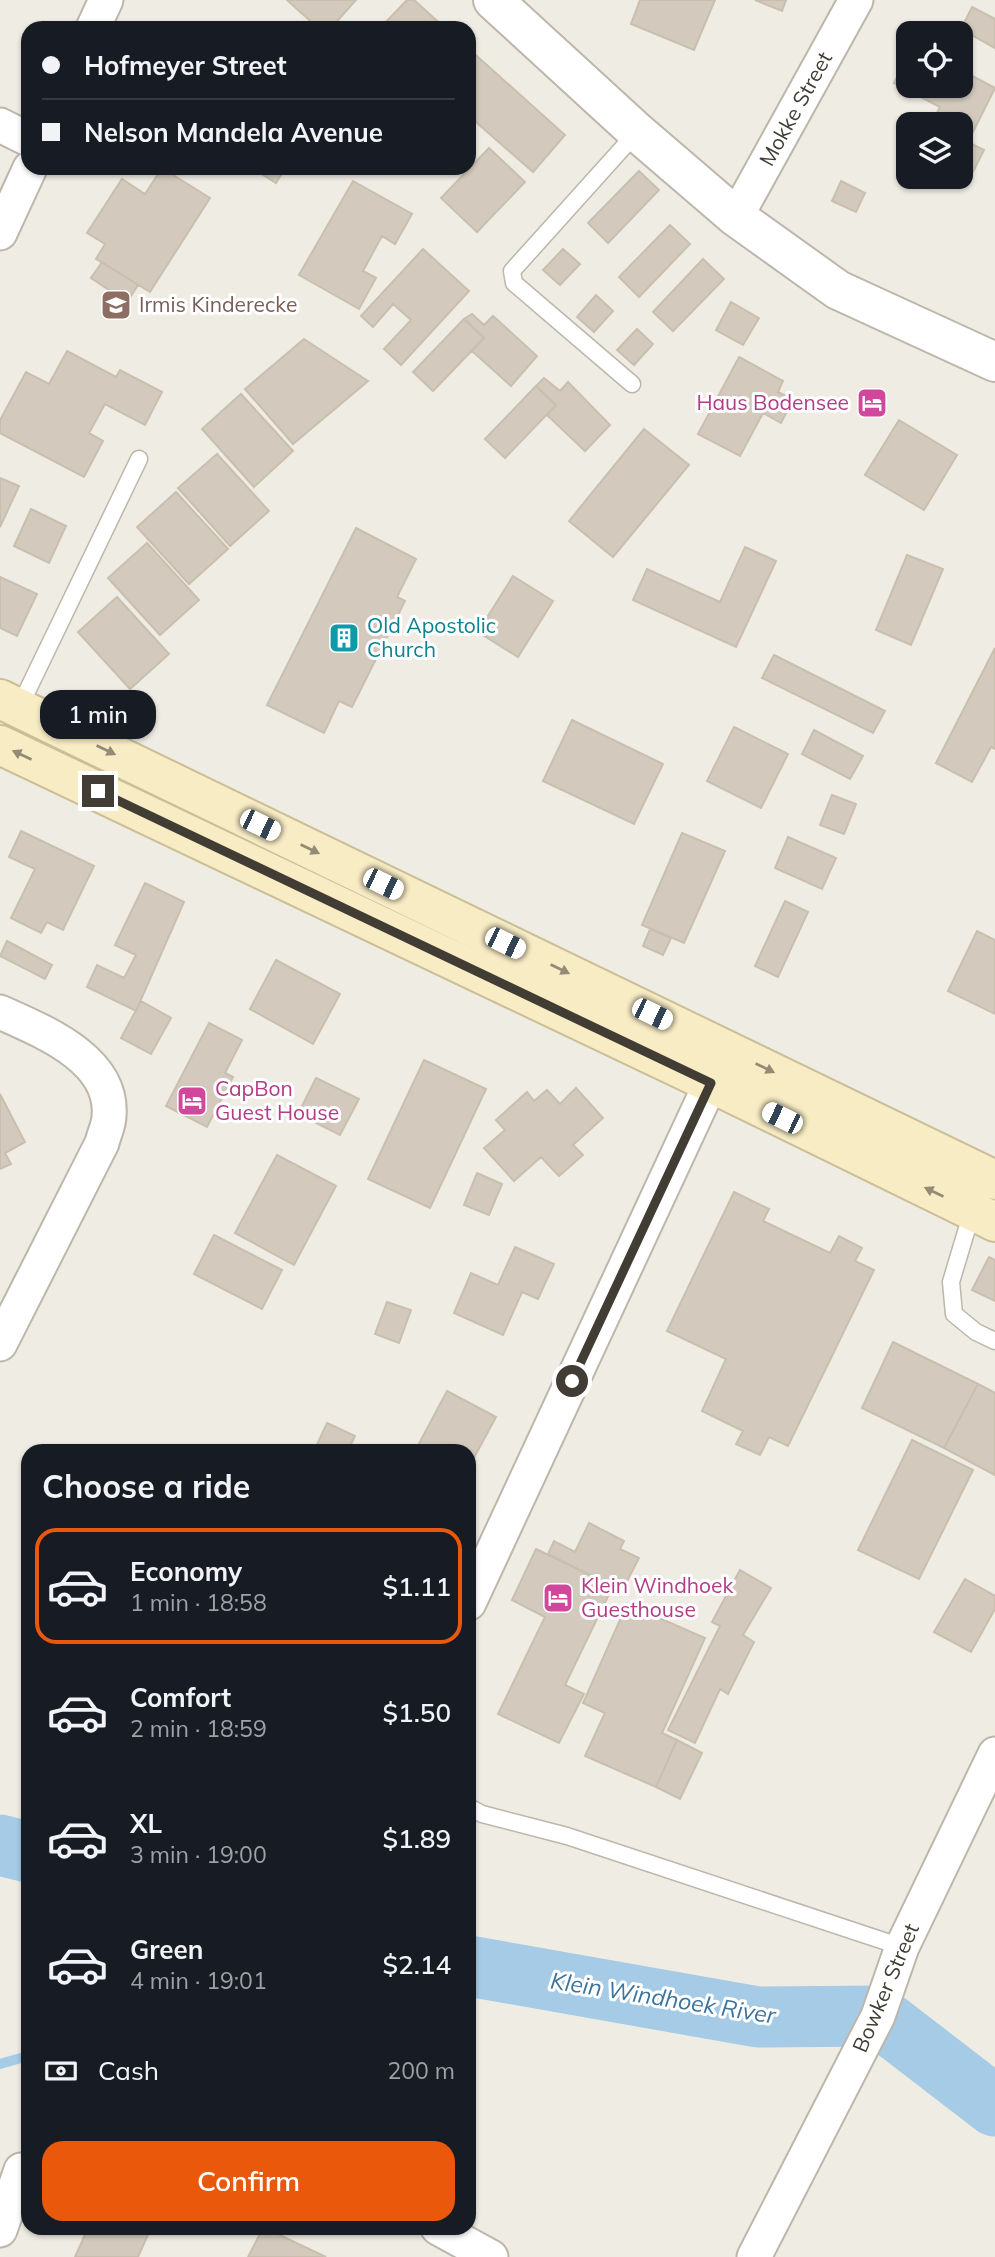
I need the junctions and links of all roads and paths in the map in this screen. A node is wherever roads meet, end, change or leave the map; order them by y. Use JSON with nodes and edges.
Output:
{"nodes":[{"id":1,"x":106,"y":0,"type":"edge"},
{"id":2,"x":494,"y":0,"type":"edge"},
{"id":3,"x":856,"y":0,"type":"edge"},
{"id":4,"x":96,"y":21,"type":"edge"},
{"id":5,"x":0,"y":125,"type":"edge"},
{"id":6,"x":637,"y":132,"type":"junction"},
{"id":7,"x":21,"y":136,"type":"edge"},
{"id":8,"x":27,"y":175,"type":"edge"},
{"id":9,"x":736,"y":218,"type":"junction"},
{"id":10,"x":0,"y":233,"type":"edge"},
{"id":11,"x":995,"y":362,"type":"edge"},
{"id":12,"x":632,"y":384,"type":"dead end"},
{"id":13,"x":139,"y":459,"type":"dead end"},
{"id":14,"x":9,"y":704,"type":"edge"},
{"id":15,"x":0,"y":744,"type":"edge"},
{"id":16,"x":0,"y":1012,"type":"edge"},
{"id":17,"x":718,"y":1066,"type":"junction"},
{"id":18,"x":995,"y":1180,"type":"edge"},
{"id":19,"x":984,"y":1216,"type":"edge"},
{"id":20,"x":995,"y":1341,"type":"edge"},
{"id":21,"x":0,"y":1344,"type":"edge"},
{"id":22,"x":476,"y":1588,"type":"edge"},
{"id":23,"x":995,"y":1754,"type":"edge"},
{"id":24,"x":476,"y":1811,"type":"edge"},
{"id":25,"x":901,"y":1947,"type":"junction"},
{"id":26,"x":16,"y":2171,"type":"edge"},
{"id":27,"x":0,"y":2230,"type":"edge"},
{"id":28,"x":451,"y":2235,"type":"edge"},
{"id":29,"x":491,"y":2257,"type":"edge"},
{"id":30,"x":754,"y":2257,"type":"edge"}],
"edges":[{"from":1,"to":4,"type":"street"},
{"from":2,"to":6,"type":"street"},
{"from":3,"to":9,"type":"street","name":"Mokke Street"},
{"from":5,"to":7,"type":"street"},
{"from":6,"to":9,"type":"street"},
{"from":6,"to":12,"type":"lane"},
{"from":8,"to":10,"type":"street"},
{"from":9,"to":11,"type":"street"},
{"from":13,"to":14,"type":"lane"},
{"from":14,"to":17,"type":"main road","one_way":true},
{"from":17,"to":15,"type":"main road","one_way":true},
{"from":16,"to":21,"type":"street"},
{"from":17,"to":18,"type":"main road","one_way":true},
{"from":19,"to":17,"type":"main road","one_way":true},
{"from":17,"to":22,"type":"street"},
{"from":19,"to":20,"type":"lane"},
{"from":23,"to":25,"type":"street","name":"Bowker Street"},
{"from":24,"to":25,"type":"lane"},
{"from":25,"to":30,"type":"street","name":"Bowker Street"},
{"from":26,"to":27,"type":"street"},
{"from":28,"to":29,"type":"street"}]}
